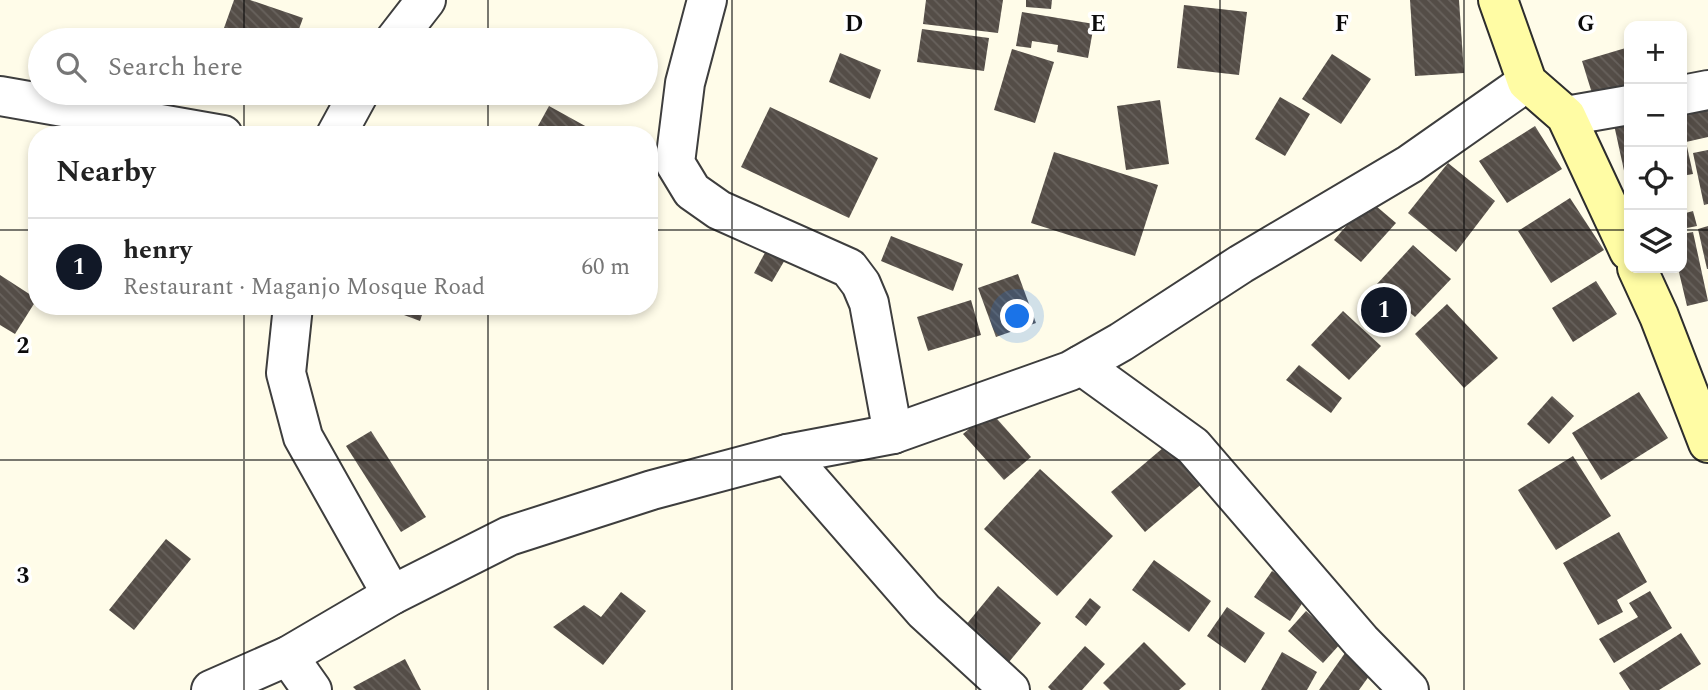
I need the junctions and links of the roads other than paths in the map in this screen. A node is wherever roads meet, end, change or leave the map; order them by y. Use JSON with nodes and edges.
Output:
{"nodes":[{"id":1,"x":426,"y":0,"type":"edge"},
{"id":2,"x":707,"y":0,"type":"edge"},
{"id":3,"x":1498,"y":0,"type":"edge"},
{"id":4,"x":404,"y":28,"type":"edge"},
{"id":5,"x":1527,"y":82,"type":"junction"},
{"id":6,"x":1708,"y":90,"type":"edge"},
{"id":7,"x":1687,"y":94,"type":"edge"},
{"id":8,"x":0,"y":96,"type":"edge"},
{"id":9,"x":28,"y":101,"type":"edge"},
{"id":10,"x":51,"y":105,"type":"edge"},
{"id":11,"x":352,"y":105,"type":"edge"},
{"id":12,"x":1624,"y":106,"type":"edge"},
{"id":13,"x":1566,"y":116,"type":"junction"},
{"id":14,"x":172,"y":126,"type":"edge"},
{"id":15,"x":341,"y":126,"type":"edge"},
{"id":16,"x":1624,"y":240,"type":"edge"},
{"id":17,"x":1639,"y":273,"type":"edge"},
{"id":18,"x":292,"y":315,"type":"edge"},
{"id":19,"x":1081,"y":365,"type":"junction"},
{"id":20,"x":893,"y":434,"type":"junction"},
{"id":21,"x":1708,"y":443,"type":"edge"},
{"id":22,"x":787,"y":454,"type":"junction"},
{"id":23,"x":392,"y":595,"type":"junction"},
{"id":24,"x":289,"y":656,"type":"junction"},
{"id":25,"x":211,"y":690,"type":"edge"},
{"id":26,"x":312,"y":690,"type":"edge"},
{"id":27,"x":1010,"y":690,"type":"edge"},
{"id":28,"x":1409,"y":690,"type":"edge"}],
"edges":[{"from":1,"to":4,"type":"street"},
{"from":2,"to":20,"type":"street"},
{"from":3,"to":5,"type":"street"},
{"from":5,"to":13,"type":"street"},
{"from":5,"to":19,"type":"street"},
{"from":6,"to":7,"type":"street"},
{"from":8,"to":9,"type":"street"},
{"from":10,"to":14,"type":"street"},
{"from":11,"to":15,"type":"street"},
{"from":12,"to":13,"type":"street"},
{"from":13,"to":16,"type":"street"},
{"from":17,"to":21,"type":"street"},
{"from":18,"to":23,"type":"street"},
{"from":19,"to":20,"type":"street"},
{"from":19,"to":28,"type":"street"},
{"from":20,"to":22,"type":"street"},
{"from":22,"to":23,"type":"street"},
{"from":22,"to":27,"type":"street"},
{"from":23,"to":24,"type":"street"},
{"from":24,"to":25,"type":"street"},
{"from":24,"to":26,"type":"street"}]}
